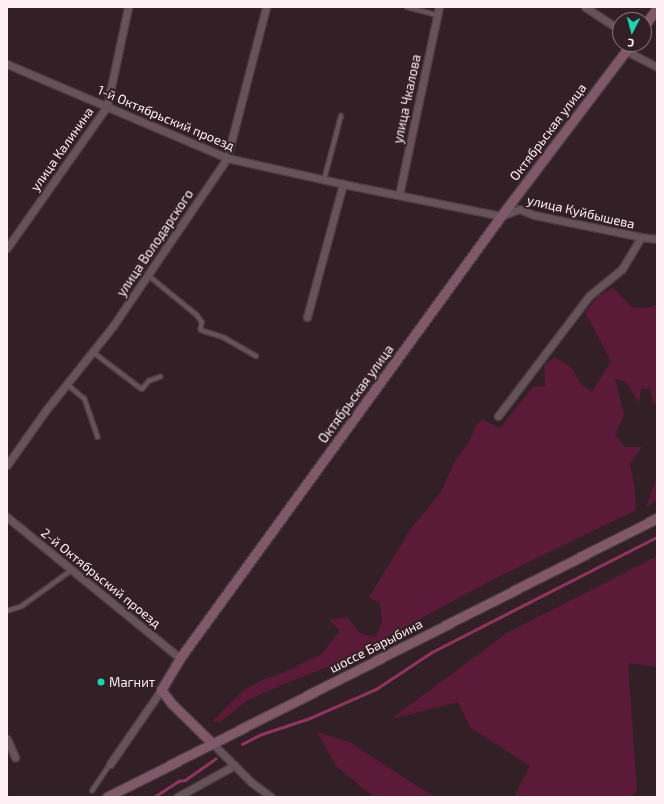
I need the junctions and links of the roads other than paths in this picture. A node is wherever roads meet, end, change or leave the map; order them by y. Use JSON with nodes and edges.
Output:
{"nodes":[{"id":1,"x":128,"y":7,"type":"edge"},
{"id":2,"x":266,"y":7,"type":"edge"},
{"id":3,"x":407,"y":7,"type":"edge"},
{"id":4,"x":439,"y":7,"type":"edge"},
{"id":5,"x":586,"y":7,"type":"edge"},
{"id":6,"x":438,"y":15,"type":"junction"},
{"id":7,"x":612,"y":25,"type":"edge"},
{"id":8,"x":625,"y":52,"type":"edge"},
{"id":9,"x":636,"y":52,"type":"edge"},
{"id":10,"x":7,"y":64,"type":"edge"},
{"id":11,"x":657,"y":67,"type":"edge"},
{"id":12,"x":107,"y":106,"type":"junction"},
{"id":13,"x":341,"y":116,"type":"dead end"},
{"id":14,"x":228,"y":158,"type":"junction"},
{"id":15,"x":324,"y":180,"type":"junction"},
{"id":16,"x":343,"y":184,"type":"junction"},
{"id":17,"x":399,"y":195,"type":"junction"},
{"id":18,"x":501,"y":216,"type":"junction"},
{"id":19,"x":641,"y":237,"type":"junction"},
{"id":20,"x":657,"y":239,"type":"edge"},
{"id":21,"x":8,"y":244,"type":"edge"},
{"id":22,"x":148,"y":275,"type":"junction"},
{"id":23,"x":307,"y":317,"type":"dead end"},
{"id":24,"x":93,"y":352,"type":"junction"},
{"id":25,"x":256,"y":356,"type":"dead end"},
{"id":26,"x":160,"y":377,"type":"dead end"},
{"id":27,"x":67,"y":384,"type":"junction"},
{"id":28,"x":498,"y":416,"type":"dead end"},
{"id":29,"x":98,"y":437,"type":"dead end"},
{"id":30,"x":7,"y":465,"type":"edge"},
{"id":31,"x":7,"y":517,"type":"edge"},
{"id":32,"x":657,"y":518,"type":"edge"},
{"id":33,"x":72,"y":570,"type":"junction"},
{"id":34,"x":7,"y":611,"type":"edge"},
{"id":35,"x":180,"y":658,"type":"junction"},
{"id":36,"x":161,"y":690,"type":"junction"},
{"id":37,"x":7,"y":739,"type":"edge"},
{"id":38,"x":212,"y":743,"type":"junction"},
{"id":39,"x":15,"y":757,"type":"dead end"},
{"id":40,"x":110,"y":764,"type":"joint"},
{"id":41,"x":236,"y":765,"type":"junction"},
{"id":42,"x":92,"y":791,"type":"dead end"},
{"id":43,"x":107,"y":797,"type":"edge"},
{"id":44,"x":177,"y":797,"type":"edge"},
{"id":45,"x":271,"y":797,"type":"edge"}],
"edges":[{"from":1,"to":12,"type":"street","name":"улица Калинина"},
{"from":2,"to":14,"type":"street","name":"улица Володарского"},
{"from":3,"to":6,"type":"lane"},
{"from":4,"to":6,"type":"street","name":"улица Чкалова"},
{"from":5,"to":7,"type":"street"},
{"from":6,"to":17,"type":"street","name":"улица Чкалова"},
{"from":8,"to":18,"type":"street","name":"Октябрьская улица"},
{"from":9,"to":11,"type":"street"},
{"from":10,"to":12,"type":"street","name":"1-й Октябрьский проезд"},
{"from":12,"to":14,"type":"street","name":"1-й Октябрьский проезд"},
{"from":12,"to":21,"type":"street","name":"улица Калинина"},
{"from":13,"to":15,"type":"lane"},
{"from":14,"to":15,"type":"street","name":"1-й Октябрьский проезд"},
{"from":14,"to":22,"type":"street","name":"улица Володарского"},
{"from":15,"to":16,"type":"street","name":"1-й Октябрьский проезд"},
{"from":16,"to":17,"type":"street","name":"1-й Октябрьский проезд"},
{"from":16,"to":23,"type":"street"},
{"from":17,"to":18,"type":"street","name":"1-й Октябрьский проезд"},
{"from":18,"to":19,"type":"street","name":"улица Куйбышева"},
{"from":18,"to":35,"type":"street","name":"Октябрьская улица"},
{"from":19,"to":20,"type":"street","name":"улица Куйбышева"},
{"from":19,"to":28,"type":"street"},
{"from":22,"to":24,"type":"street","name":"улица Володарского"},
{"from":22,"to":25,"type":"lane"},
{"from":24,"to":26,"type":"lane"},
{"from":24,"to":27,"type":"street","name":"улица Володарского"},
{"from":27,"to":29,"type":"lane"},
{"from":27,"to":30,"type":"street","name":"улица Володарского"},
{"from":31,"to":33,"type":"street","name":"2-й Октябрьский проезд"},
{"from":32,"to":38,"type":"street","name":"шоссе Барыбина"},
{"from":33,"to":34,"type":"lane"},
{"from":33,"to":35,"type":"street","name":"2-й Октябрьский проезд"},
{"from":35,"to":36,"type":"street","name":"Октябрьская улица"},
{"from":36,"to":38,"type":"street"},
{"from":36,"to":40,"type":"street","name":"Октябрьская улица"},
{"from":37,"to":39,"type":"street"},
{"from":38,"to":41,"type":"street"},
{"from":38,"to":43,"type":"street","name":"шоссе Барыбина"},
{"from":40,"to":42,"type":"lane"},
{"from":41,"to":44,"type":"street"},
{"from":41,"to":45,"type":"street"}]}
